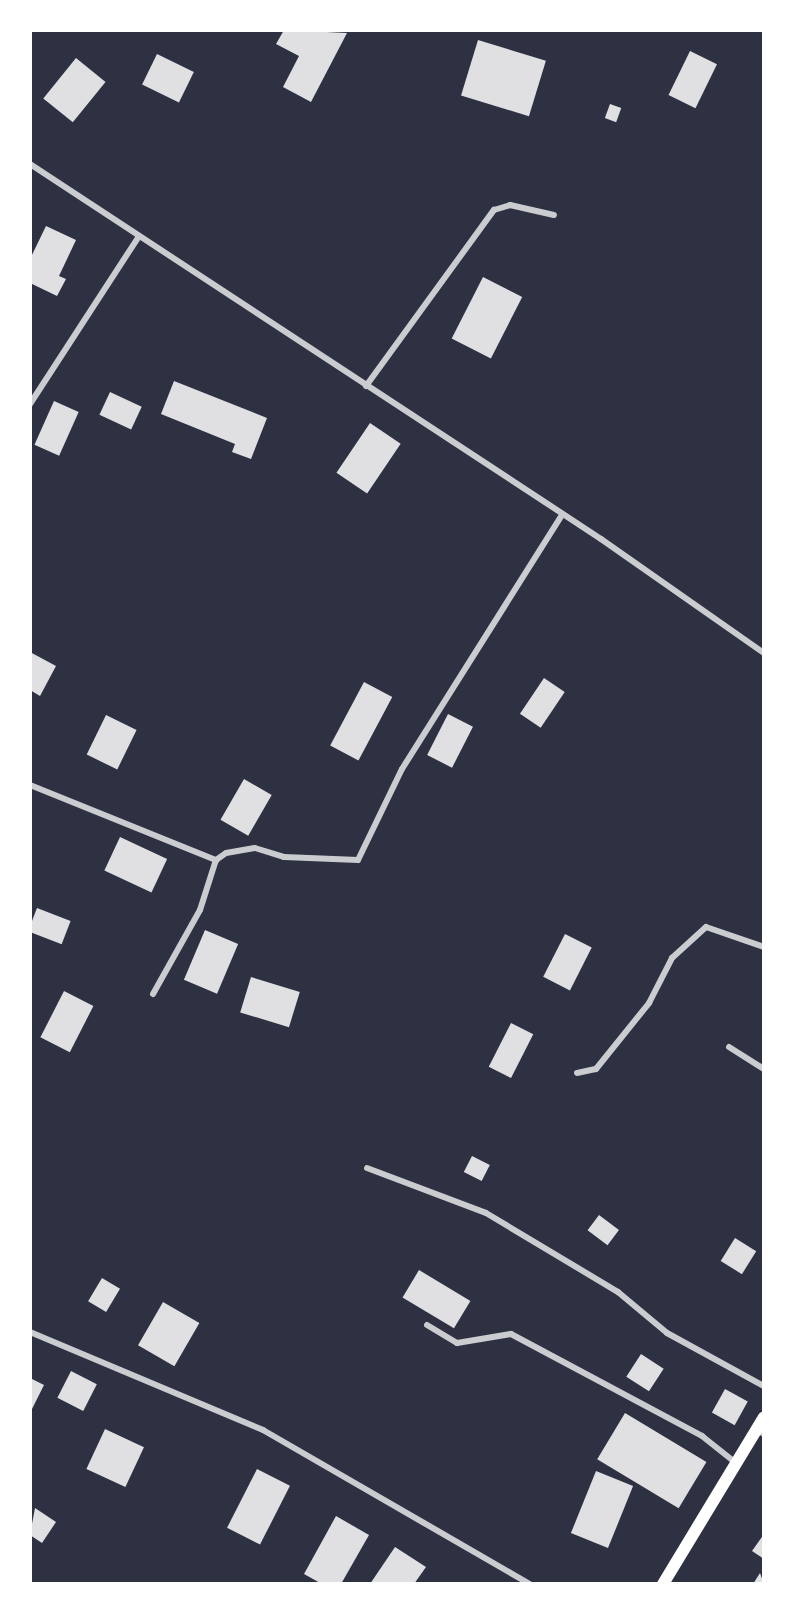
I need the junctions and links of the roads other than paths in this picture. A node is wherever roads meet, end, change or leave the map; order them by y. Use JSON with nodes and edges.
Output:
{"nodes":[{"id":1,"x":30,"y":164,"type":"edge"},
{"id":2,"x":554,"y":215,"type":"dead end"},
{"id":3,"x":138,"y":236,"type":"junction"},
{"id":4,"x":366,"y":386,"type":"junction"},
{"id":5,"x":30,"y":404,"type":"edge"},
{"id":6,"x":562,"y":515,"type":"junction"},
{"id":7,"x":764,"y":653,"type":"edge"},
{"id":8,"x":30,"y":785,"type":"edge"},
{"id":9,"x":216,"y":860,"type":"junction"},
{"id":10,"x":764,"y":947,"type":"edge"},
{"id":11,"x":153,"y":994,"type":"dead end"},
{"id":12,"x":729,"y":1047,"type":"dead end"},
{"id":13,"x":764,"y":1069,"type":"edge"},
{"id":14,"x":577,"y":1073,"type":"dead end"},
{"id":15,"x":367,"y":1168,"type":"dead end"},
{"id":16,"x":427,"y":1325,"type":"dead end"},
{"id":17,"x":30,"y":1332,"type":"edge"},
{"id":18,"x":764,"y":1386,"type":"edge"},
{"id":19,"x":764,"y":1417,"type":"edge"},
{"id":20,"x":760,"y":1432,"type":"edge"},
{"id":21,"x":736,"y":1463,"type":"junction"},
{"id":22,"x":530,"y":1584,"type":"edge"},
{"id":23,"x":663,"y":1584,"type":"edge"}],
"edges":[{"from":1,"to":3,"type":"street"},
{"from":2,"to":4,"type":"street"},
{"from":3,"to":4,"type":"street"},
{"from":3,"to":5,"type":"street"},
{"from":4,"to":6,"type":"street"},
{"from":6,"to":7,"type":"street"},
{"from":6,"to":9,"type":"street"},
{"from":8,"to":9,"type":"street"},
{"from":9,"to":11,"type":"street"},
{"from":10,"to":14,"type":"street"},
{"from":12,"to":13,"type":"street"},
{"from":15,"to":18,"type":"street"},
{"from":16,"to":21,"type":"street"},
{"from":17,"to":22,"type":"street"},
{"from":19,"to":20,"type":"main road"},
{"from":20,"to":21,"type":"main road"},
{"from":21,"to":23,"type":"main road"}]}
